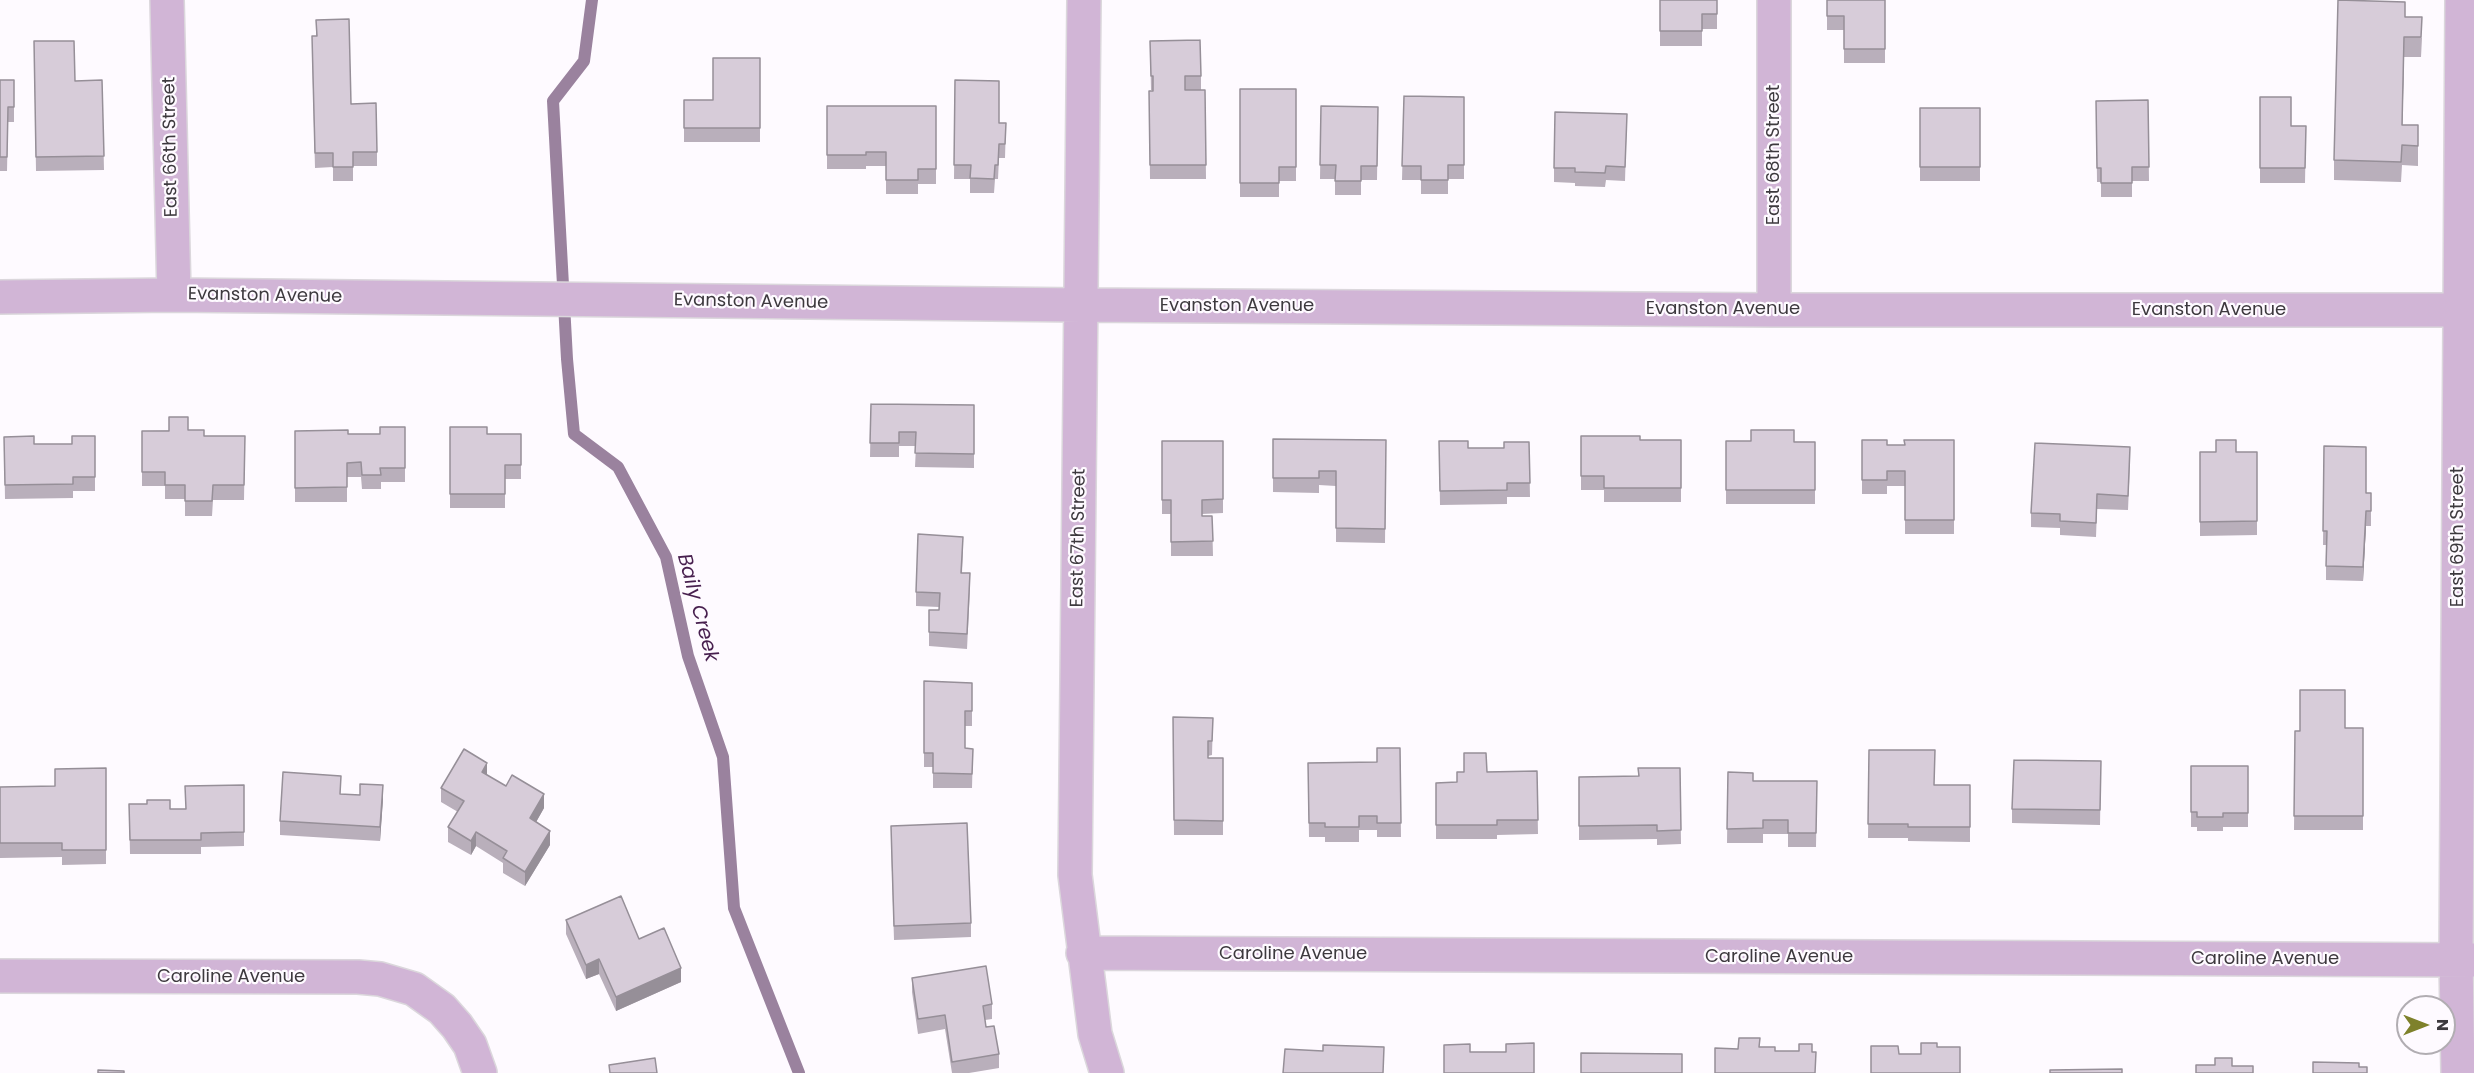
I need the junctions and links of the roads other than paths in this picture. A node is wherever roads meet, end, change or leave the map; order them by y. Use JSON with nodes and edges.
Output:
{"nodes":[{"id":1,"x":167,"y":0,"type":"edge"},
{"id":2,"x":1084,"y":0,"type":"edge"},
{"id":3,"x":1774,"y":0,"type":"edge"},
{"id":4,"x":2462,"y":0,"type":"edge"},
{"id":5,"x":174,"y":295,"type":"junction"},
{"id":6,"x":0,"y":297,"type":"edge"},
{"id":7,"x":1081,"y":305,"type":"junction"},
{"id":8,"x":1774,"y":310,"type":"junction"},
{"id":9,"x":2466,"y":310,"type":"edge"},
{"id":10,"x":1083,"y":953,"type":"junction"},
{"id":11,"x":2465,"y":960,"type":"edge"},
{"id":12,"x":0,"y":976,"type":"edge"},
{"id":13,"x":480,"y":1073,"type":"edge"},
{"id":14,"x":1107,"y":1073,"type":"edge"},
{"id":15,"x":2458,"y":1073,"type":"edge"}],
"edges":[{"from":1,"to":5,"type":"street","name":"East 66th Street"},
{"from":2,"to":7,"type":"street","name":"East 67th Street"},
{"from":3,"to":8,"type":"street","name":"East 68th Street"},
{"from":4,"to":9,"type":"street","name":"East 69th Street"},
{"from":5,"to":6,"type":"street","name":"Evanston Avenue"},
{"from":5,"to":7,"type":"street","name":"Evanston Avenue"},
{"from":7,"to":8,"type":"street","name":"Evanston Avenue"},
{"from":7,"to":10,"type":"street","name":"East 67th Street"},
{"from":8,"to":9,"type":"street","name":"Evanston Avenue"},
{"from":9,"to":11,"type":"street","name":"East 69th Street"},
{"from":10,"to":11,"type":"street","name":"Caroline Avenue"},
{"from":10,"to":14,"type":"street","name":"East 67th Street"},
{"from":11,"to":15,"type":"street","name":"East 69th Street"},
{"from":12,"to":13,"type":"street","name":"Caroline Avenue"}]}
